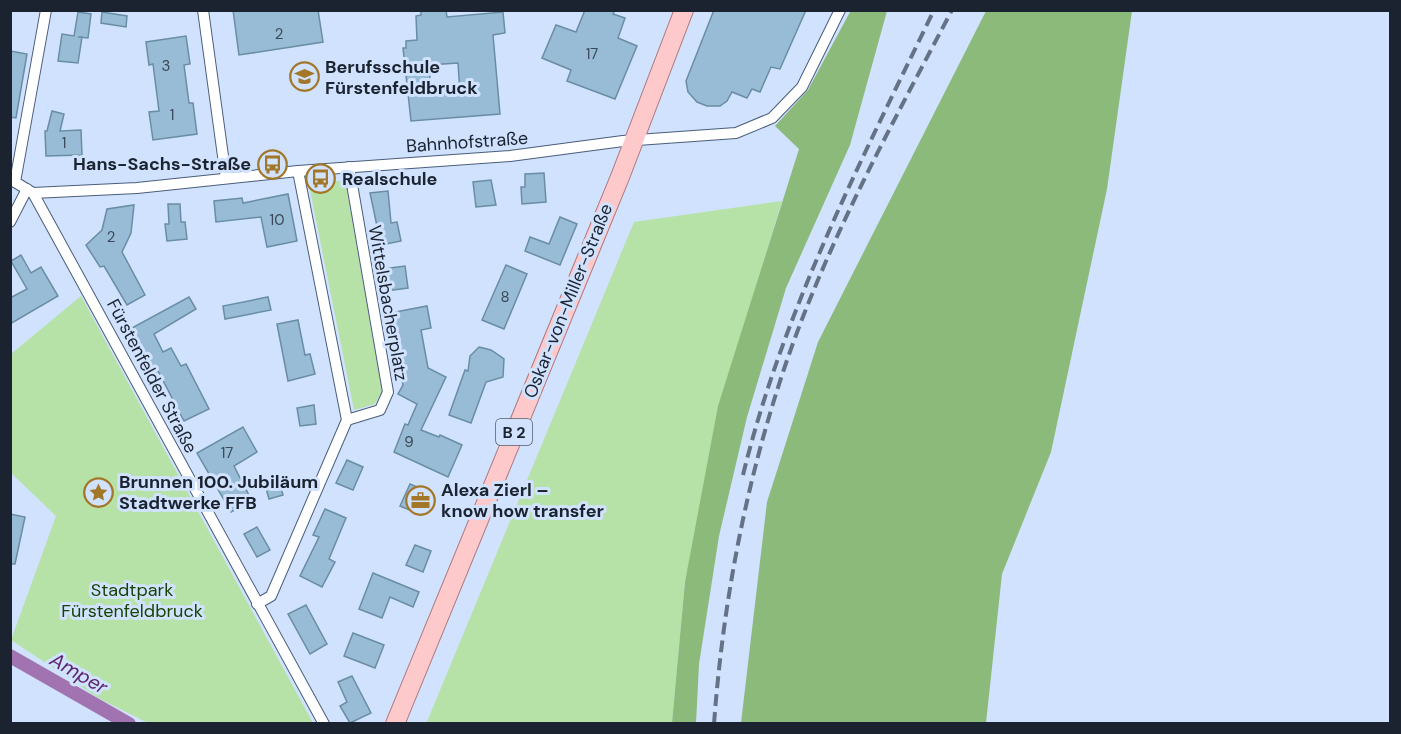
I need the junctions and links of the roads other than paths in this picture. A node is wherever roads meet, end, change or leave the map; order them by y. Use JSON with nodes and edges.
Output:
{"nodes":[{"id":1,"x":46,"y":10,"type":"edge"},
{"id":2,"x":204,"y":10,"type":"edge"},
{"id":3,"x":684,"y":10,"type":"edge"},
{"id":4,"x":840,"y":10,"type":"edge"},
{"id":5,"x":632,"y":141,"type":"junction"},
{"id":6,"x":348,"y":167,"type":"junction"},
{"id":7,"x":298,"y":171,"type":"junction"},
{"id":8,"x":226,"y":178,"type":"junction"},
{"id":9,"x":13,"y":181,"type":"edge"},
{"id":10,"x":30,"y":191,"type":"junction"},
{"id":11,"x":10,"y":222,"type":"edge"},
{"id":12,"x":347,"y":420,"type":"junction"},
{"id":13,"x":257,"y":604,"type":"junction"},
{"id":14,"x":324,"y":723,"type":"edge"},
{"id":15,"x":395,"y":723,"type":"edge"}],
"edges":[{"from":1,"to":9,"type":"street"},
{"from":2,"to":8,"type":"street"},
{"from":3,"to":5,"type":"main road","name":"Oskar-von-Miller-Straße","number":"B 2"},
{"from":4,"to":5,"type":"street","name":"Bahnhofstraße"},
{"from":5,"to":6,"type":"street","name":"Bahnhofstraße"},
{"from":5,"to":15,"type":"main road","name":"Oskar-von-Miller-Straße","number":"B 2"},
{"from":6,"to":7,"type":"street","name":"Bahnhofstraße"},
{"from":6,"to":12,"type":"street","name":"Wittelsbacherplatz"},
{"from":7,"to":8,"type":"street","name":"Bahnhofstraße"},
{"from":7,"to":12,"type":"street"},
{"from":8,"to":10,"type":"street","name":"Bahnhofstraße"},
{"from":9,"to":10,"type":"street"},
{"from":10,"to":11,"type":"street"},
{"from":10,"to":13,"type":"street","name":"Fürstenfelder Straße"},
{"from":12,"to":13,"type":"street"},
{"from":13,"to":14,"type":"street","name":"Fürstenfelder Straße"}]}
